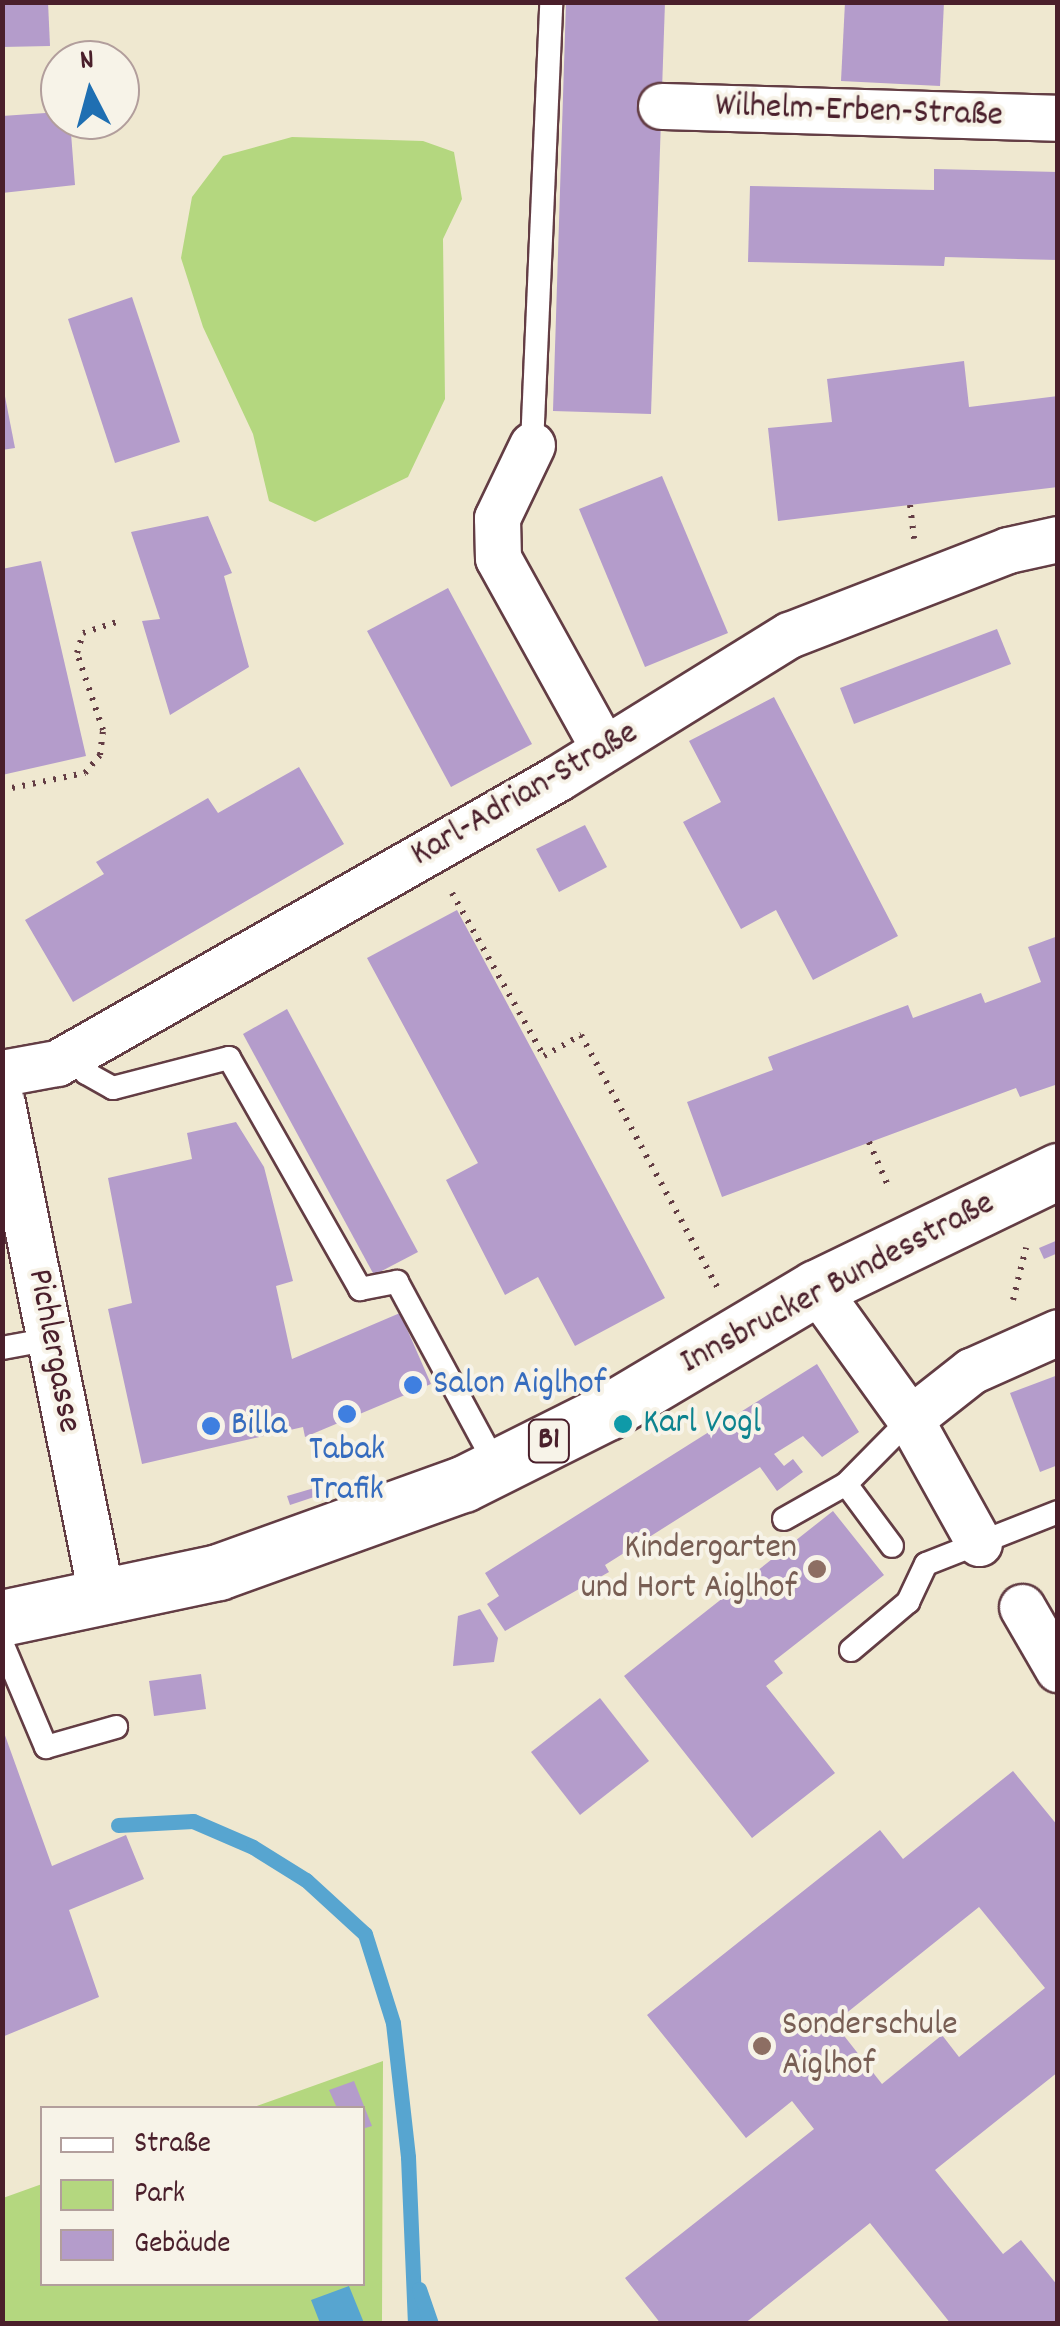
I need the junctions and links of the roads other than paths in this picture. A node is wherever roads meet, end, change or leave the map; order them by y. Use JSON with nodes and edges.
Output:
{"nodes":[{"id":1,"x":550,"y":2,"type":"edge"},
{"id":2,"x":662,"y":106,"type":"dead end"},
{"id":3,"x":1058,"y":118,"type":"edge"},
{"id":4,"x":532,"y":445,"type":"joint"},
{"id":5,"x":1058,"y":540,"type":"edge"},
{"id":6,"x":604,"y":750,"type":"junction"},
{"id":7,"x":76,"y":1052,"type":"junction"},
{"id":8,"x":2,"y":1072,"type":"edge"},
{"id":9,"x":2,"y":1103,"type":"edge"},
{"id":10,"x":1058,"y":1171,"type":"edge"},
{"id":11,"x":12,"y":1199,"type":"edge"},
{"id":12,"x":816,"y":1288,"type":"junction"},
{"id":13,"x":1058,"y":1332,"type":"edge"},
{"id":14,"x":51,"y":1339,"type":"junction"},
{"id":15,"x":2,"y":1348,"type":"edge"},
{"id":16,"x":910,"y":1420,"type":"junction"},
{"id":17,"x":497,"y":1467,"type":"junction"},
{"id":18,"x":846,"y":1484,"type":"junction"},
{"id":19,"x":1058,"y":1512,"type":"edge"},
{"id":20,"x":784,"y":1519,"type":"dead end"},
{"id":21,"x":980,"y":1543,"type":"junction"},
{"id":22,"x":892,"y":1546,"type":"dead end"},
{"id":23,"x":102,"y":1599,"type":"junction"},
{"id":24,"x":1022,"y":1607,"type":"dead end"},
{"id":25,"x":2,"y":1618,"type":"edge"},
{"id":26,"x":2,"y":1642,"type":"edge"},
{"id":27,"x":851,"y":1650,"type":"dead end"},
{"id":28,"x":1058,"y":1669,"type":"edge"},
{"id":29,"x":116,"y":1727,"type":"dead end"}],
"edges":[{"from":1,"to":4,"type":"lane"},
{"from":2,"to":3,"type":"street","name":"Wilhelm-Erben-Straße"},
{"from":4,"to":6,"type":"street"},
{"from":5,"to":6,"type":"street","name":"Karl-Adrian-Straße"},
{"from":6,"to":7,"type":"street","name":"Karl-Adrian-Straße"},
{"from":7,"to":8,"type":"street","name":"Karl-Adrian-Straße"},
{"from":7,"to":17,"type":"lane"},
{"from":9,"to":11,"type":"street","name":"Pichlergasse"},
{"from":10,"to":12,"type":"main road","name":"Innsbrucker Bundesstraße","number":"B1"},
{"from":11,"to":14,"type":"street","name":"Pichlergasse"},
{"from":12,"to":16,"type":"street"},
{"from":12,"to":17,"type":"main road","name":"Innsbrucker Bundesstraße","number":"B1"},
{"from":13,"to":16,"type":"street"},
{"from":14,"to":15,"type":"lane"},
{"from":14,"to":23,"type":"street","name":"Pichlergasse"},
{"from":16,"to":18,"type":"lane"},
{"from":16,"to":21,"type":"street"},
{"from":17,"to":23,"type":"main road","name":"Innsbrucker Bundesstraße","number":"B1"},
{"from":18,"to":20,"type":"lane"},
{"from":18,"to":22,"type":"lane"},
{"from":19,"to":21,"type":"lane"},
{"from":21,"to":27,"type":"lane"},
{"from":23,"to":25,"type":"main road","name":"Innsbrucker Bundesstraße","number":"B1"},
{"from":24,"to":28,"type":"street"},
{"from":26,"to":29,"type":"lane"}]}
